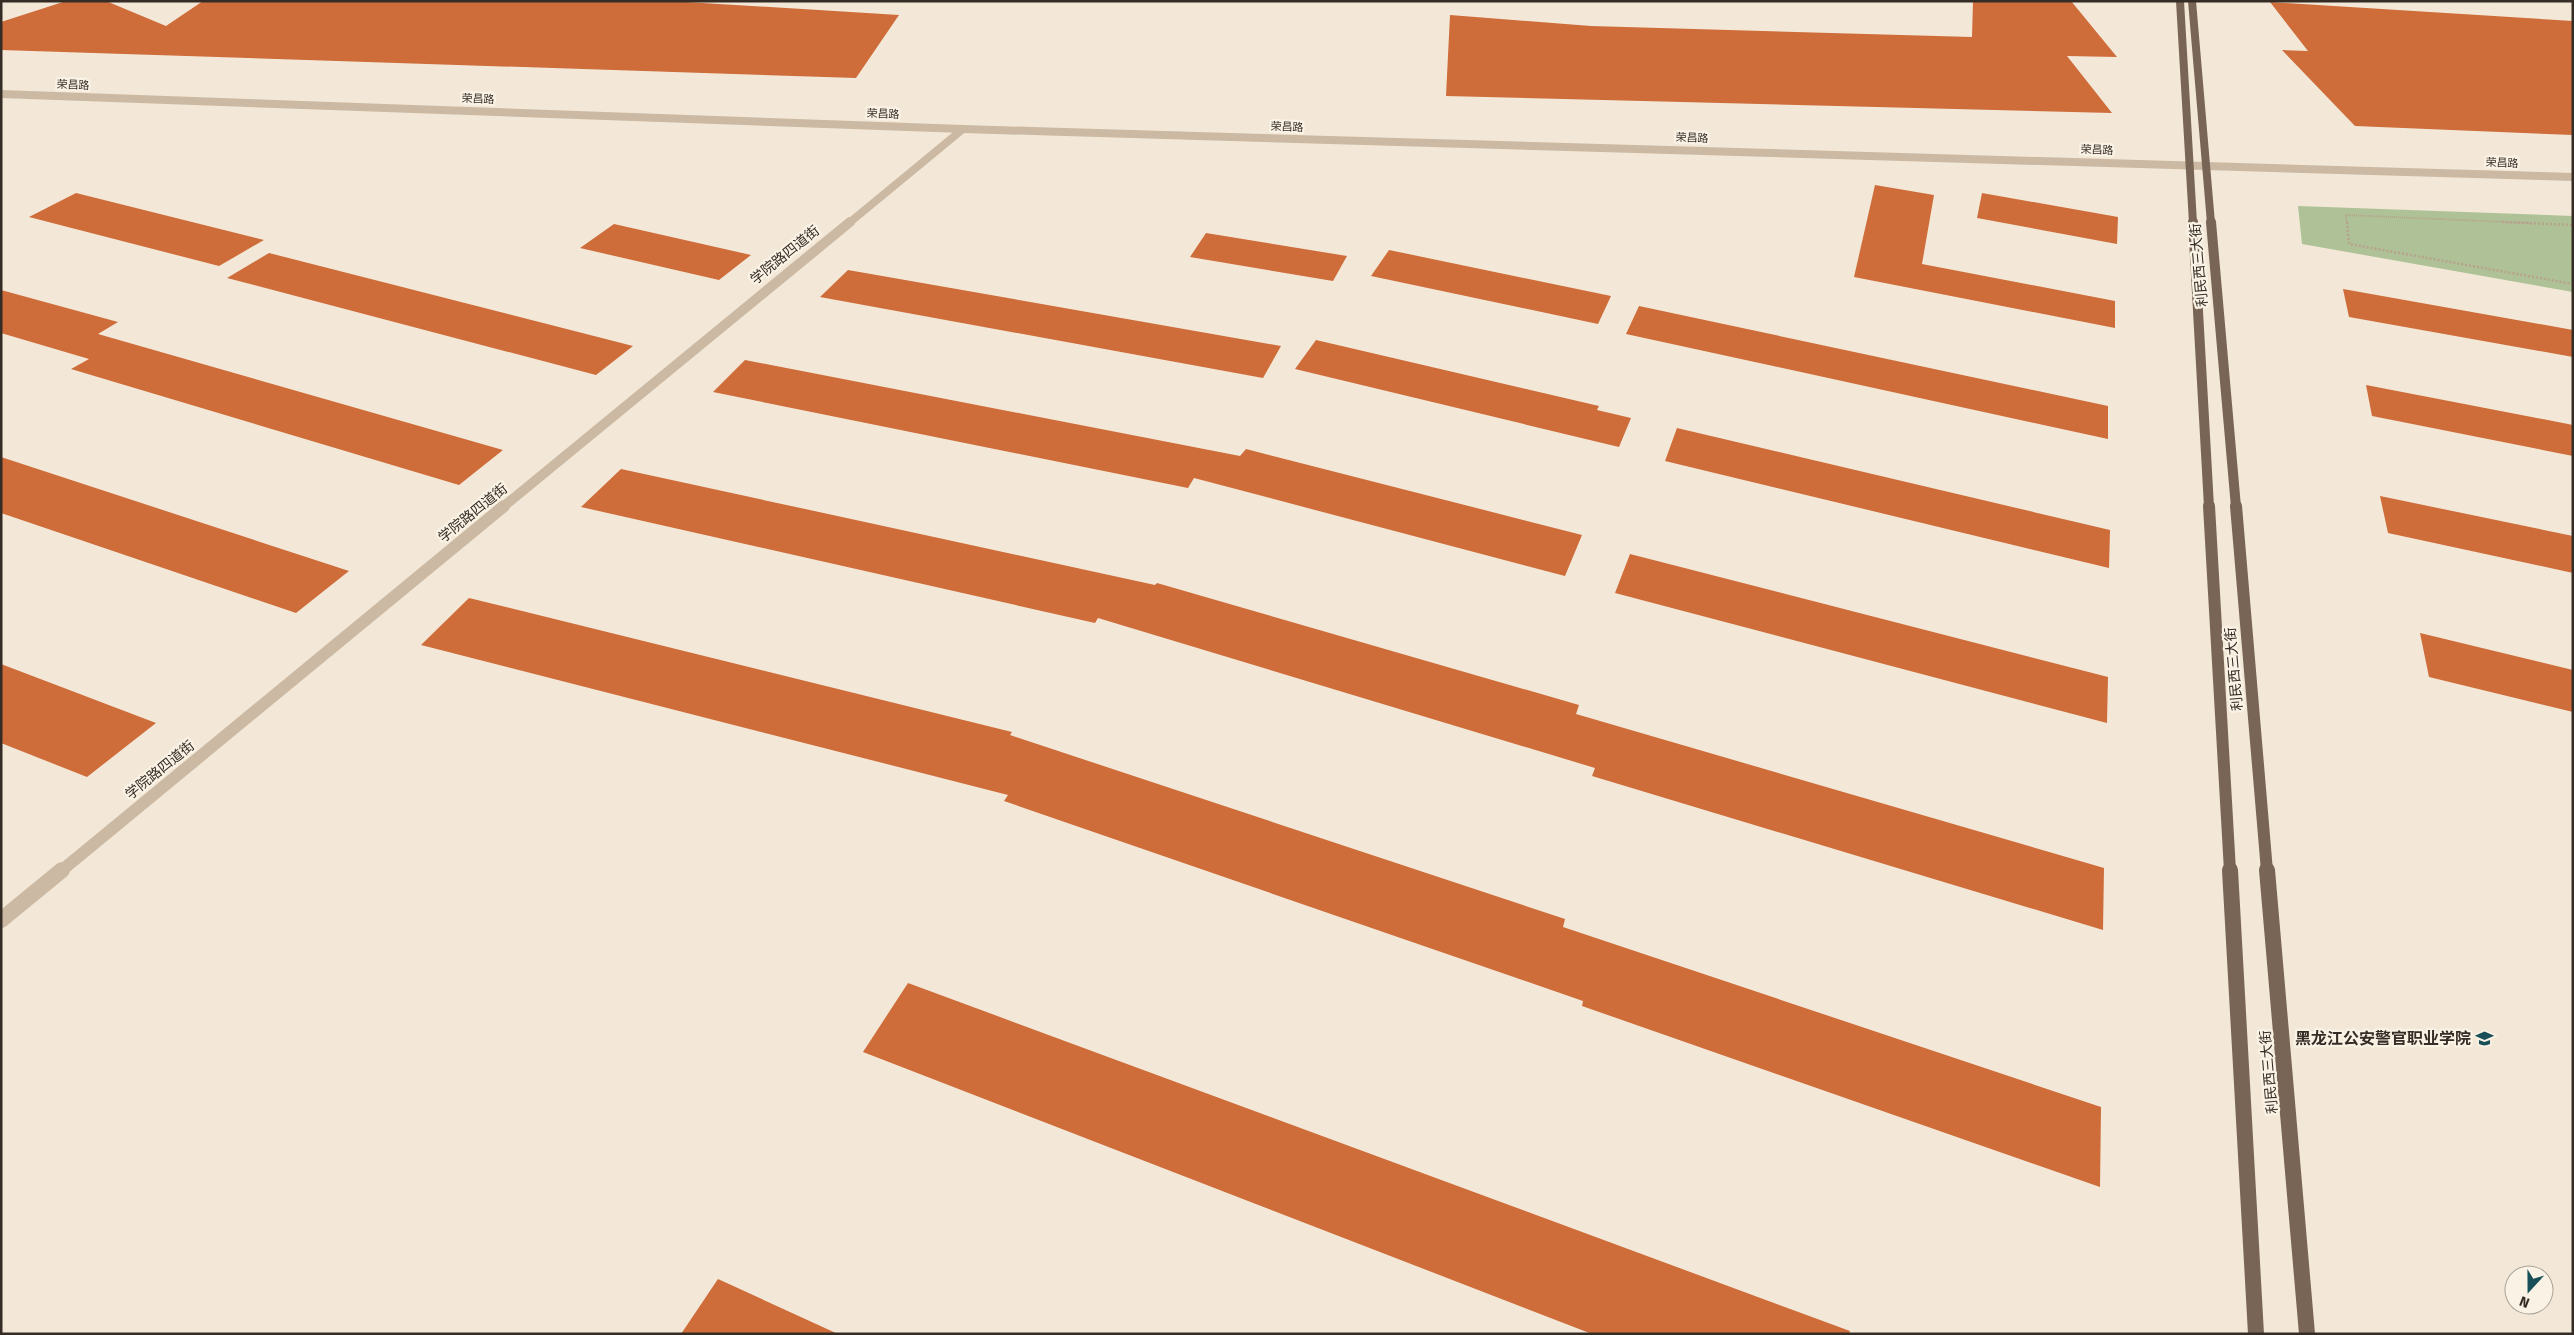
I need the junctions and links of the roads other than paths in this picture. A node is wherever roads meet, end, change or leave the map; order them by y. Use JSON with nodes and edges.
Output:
{"nodes":[{"id":1,"x":2180,"y":1,"type":"edge"},
{"id":2,"x":2192,"y":1,"type":"edge"},
{"id":3,"x":1,"y":94,"type":"edge"},
{"id":4,"x":963,"y":128,"type":"junction"},
{"id":5,"x":2191,"y":164,"type":"junction"},
{"id":6,"x":2206,"y":164,"type":"junction"},
{"id":7,"x":2573,"y":177,"type":"edge"},
{"id":8,"x":1,"y":920,"type":"edge"},
{"id":9,"x":2256,"y":1334,"type":"edge"},
{"id":10,"x":2307,"y":1334,"type":"edge"}],
"edges":[{"from":1,"to":5,"type":"main road","name":"利民西三大街"},
{"from":2,"to":6,"type":"main road","name":"利民西三大街"},
{"from":3,"to":4,"type":"street","name":"荣昌路"},
{"from":4,"to":5,"type":"street","name":"荣昌路"},
{"from":4,"to":8,"type":"street","name":"学院路四道街"},
{"from":5,"to":6,"type":"street","name":"荣昌路"},
{"from":5,"to":9,"type":"main road","name":"利民西三大街"},
{"from":6,"to":7,"type":"street","name":"荣昌路"},
{"from":6,"to":10,"type":"main road","name":"利民西三大街"}]}
